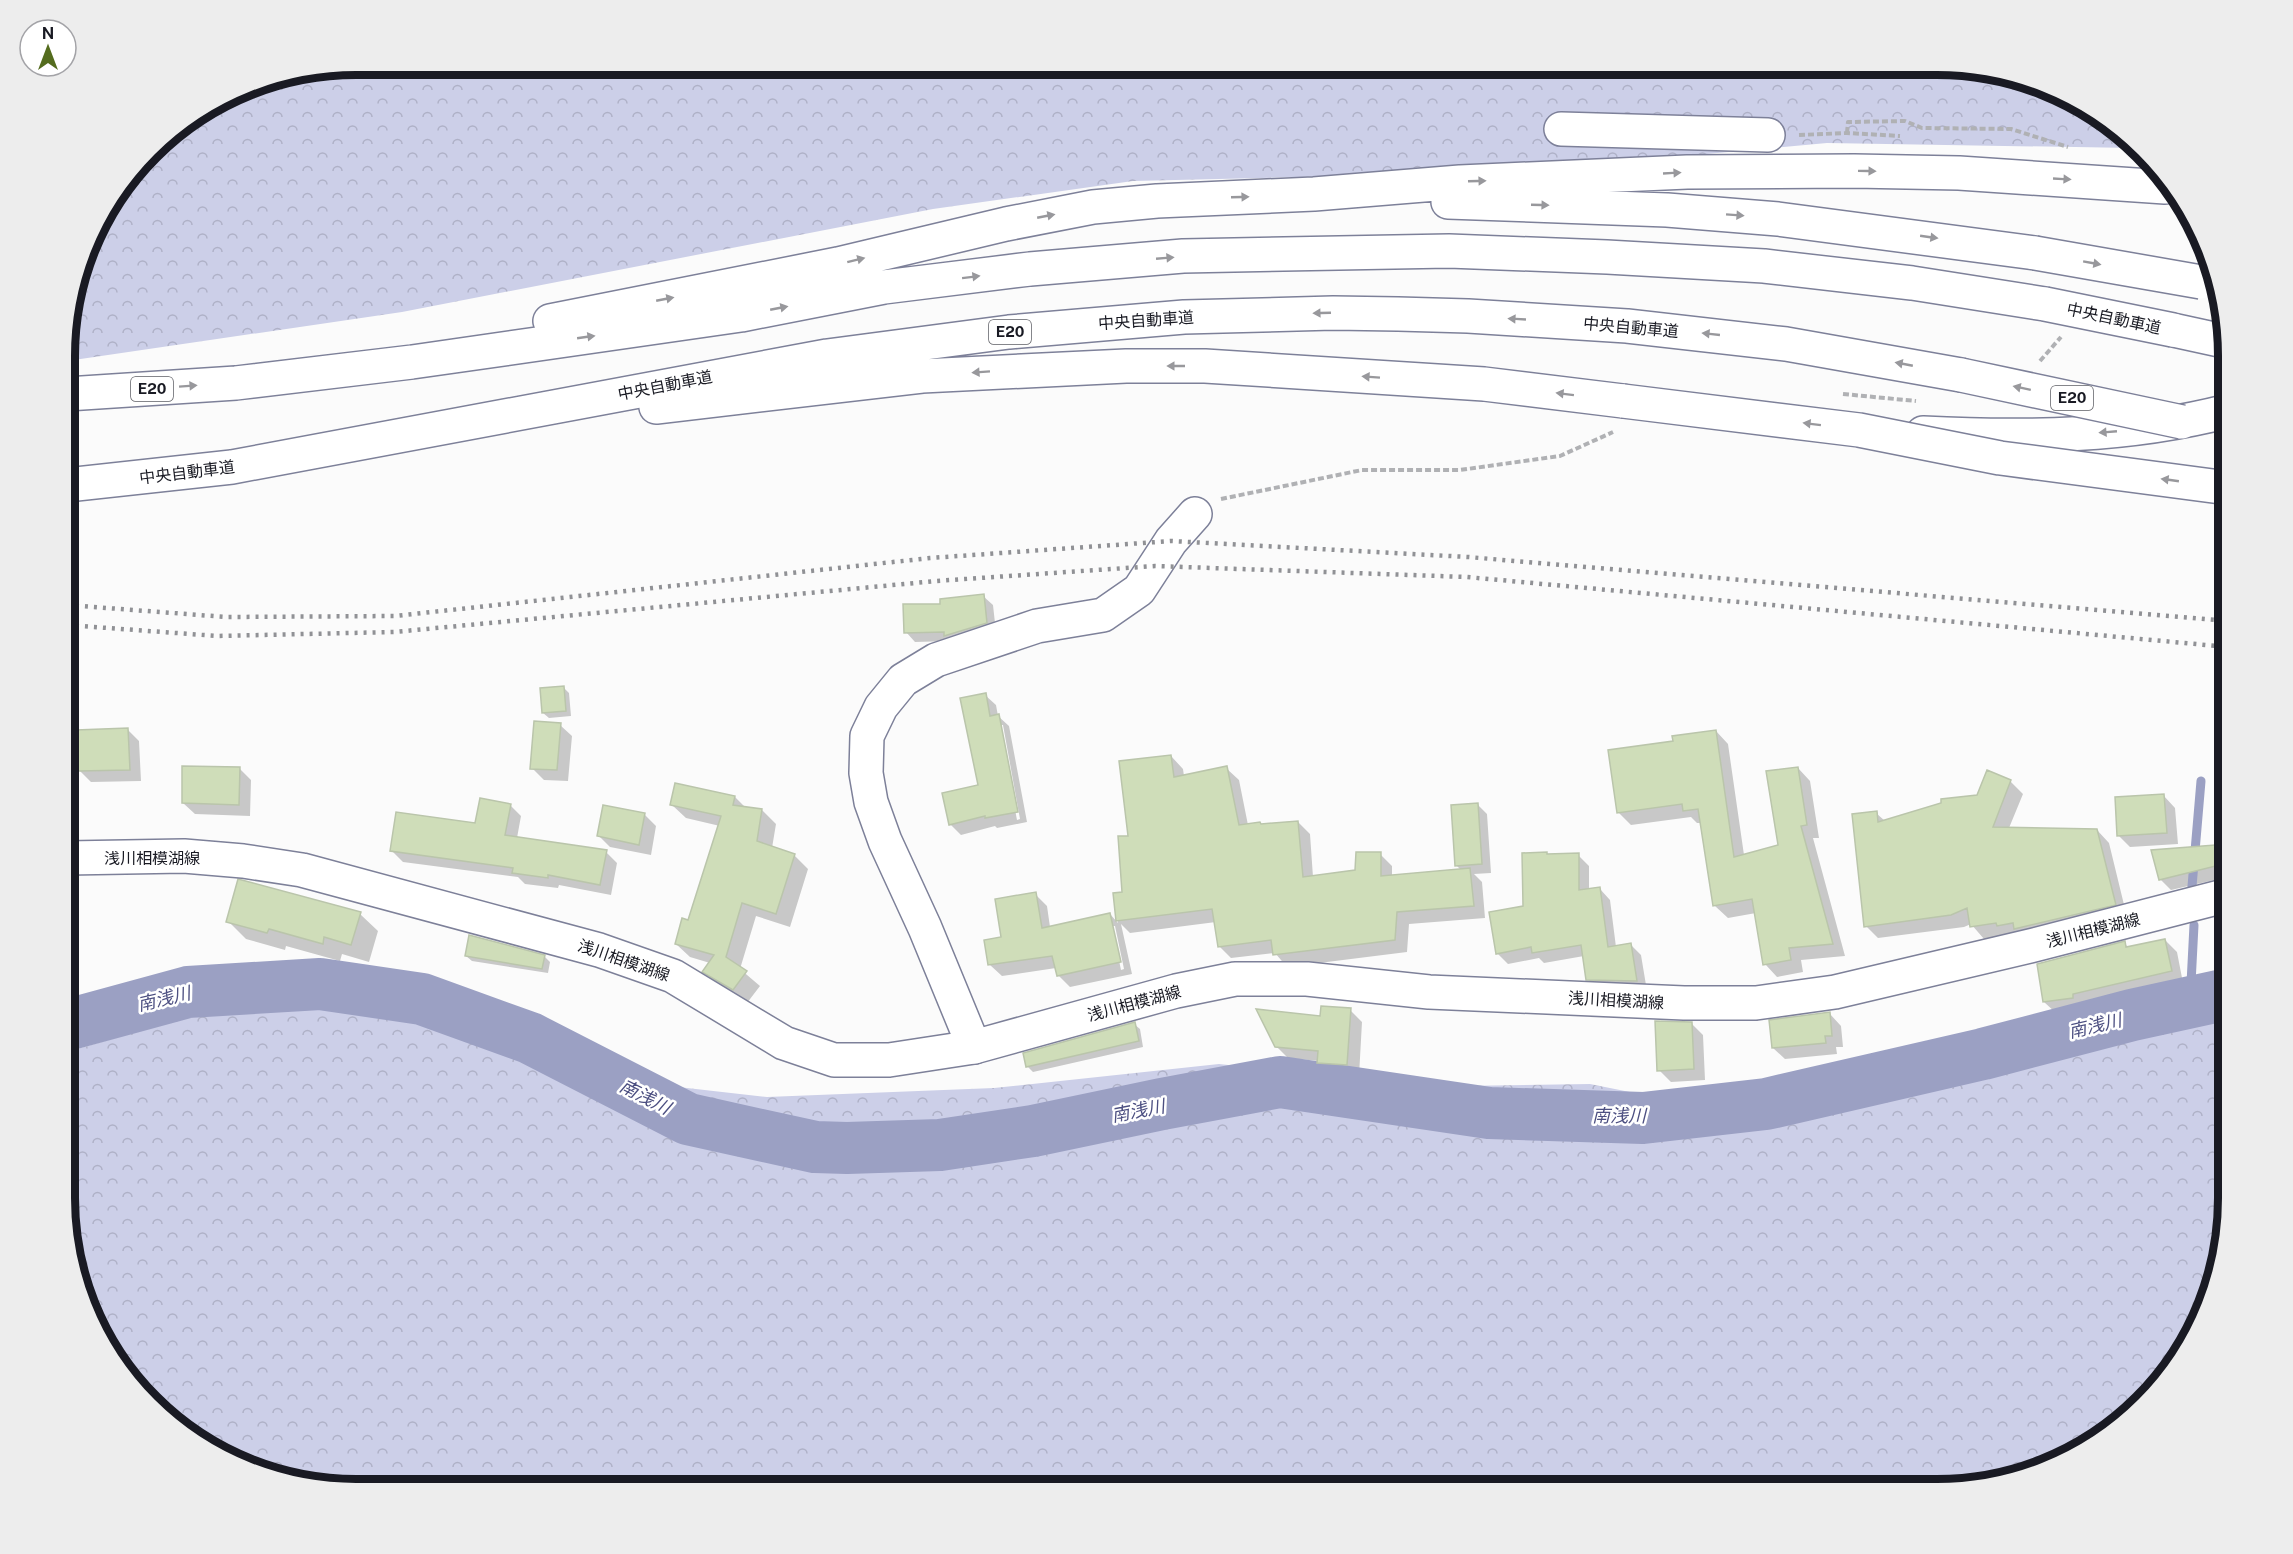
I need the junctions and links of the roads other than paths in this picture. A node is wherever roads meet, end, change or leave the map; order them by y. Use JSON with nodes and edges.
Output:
{"nodes":[{"id":1,"x":1561,"y":129,"type":"dead end"},
{"id":2,"x":1768,"y":135,"type":"road end"},
{"id":3,"x":2161,"y":187,"type":"edge"},
{"id":4,"x":1314,"y":194,"type":"junction"},
{"id":5,"x":2208,"y":283,"type":"edge"},
{"id":6,"x":2217,"y":340,"type":"edge"},
{"id":7,"x":236,"y":383,"type":"junction"},
{"id":8,"x":75,"y":393,"type":"edge"},
{"id":9,"x":2218,"y":413,"type":"edge"},
{"id":10,"x":2182,"y":422,"type":"junction"},
{"id":11,"x":1859,"y":430,"type":"junction"},
{"id":12,"x":2218,"y":431,"type":"edge"},
{"id":13,"x":378,"y":441,"type":"junction"},
{"id":14,"x":75,"y":484,"type":"edge"},
{"id":15,"x":2218,"y":487,"type":"edge"},
{"id":16,"x":1195,"y":514,"type":"road end"},
{"id":17,"x":75,"y":858,"type":"edge"},
{"id":18,"x":2218,"y":898,"type":"edge"},
{"id":19,"x":974,"y":1047,"type":"junction"}],
"edges":[{"from":1,"to":2,"type":"main road"},
{"from":4,"to":3,"type":"main road","one_way":true},
{"from":4,"to":5,"type":"main road","one_way":true,"bridge":true},
{"from":7,"to":4,"type":"main road","one_way":true},
{"from":7,"to":6,"type":"main road","name":"中央自動車道","number":"E20","one_way":true,"bridge":true},
{"from":8,"to":7,"type":"main road","name":"中央自動車道","number":"E20","one_way":true},
{"from":9,"to":10,"type":"main road"},
{"from":10,"to":11,"type":"main road","one_way":true,"bridge":true},
{"from":10,"to":12,"type":"main road","name":"中央自動車道","number":"E20"},
{"from":10,"to":13,"type":"main road","name":"中央自動車道","number":"E20","one_way":true,"bridge":true},
{"from":11,"to":13,"type":"main road","one_way":true,"bridge":true},
{"from":15,"to":11,"type":"main road","one_way":true,"bridge":true},
{"from":13,"to":14,"type":"main road","name":"中央自動車道","number":"E20"},
{"from":16,"to":19,"type":"main road"},
{"from":17,"to":19,"type":"main road","name":"浅川相模湖線"},
{"from":18,"to":19,"type":"main road","name":"浅川相模湖線"}]}
